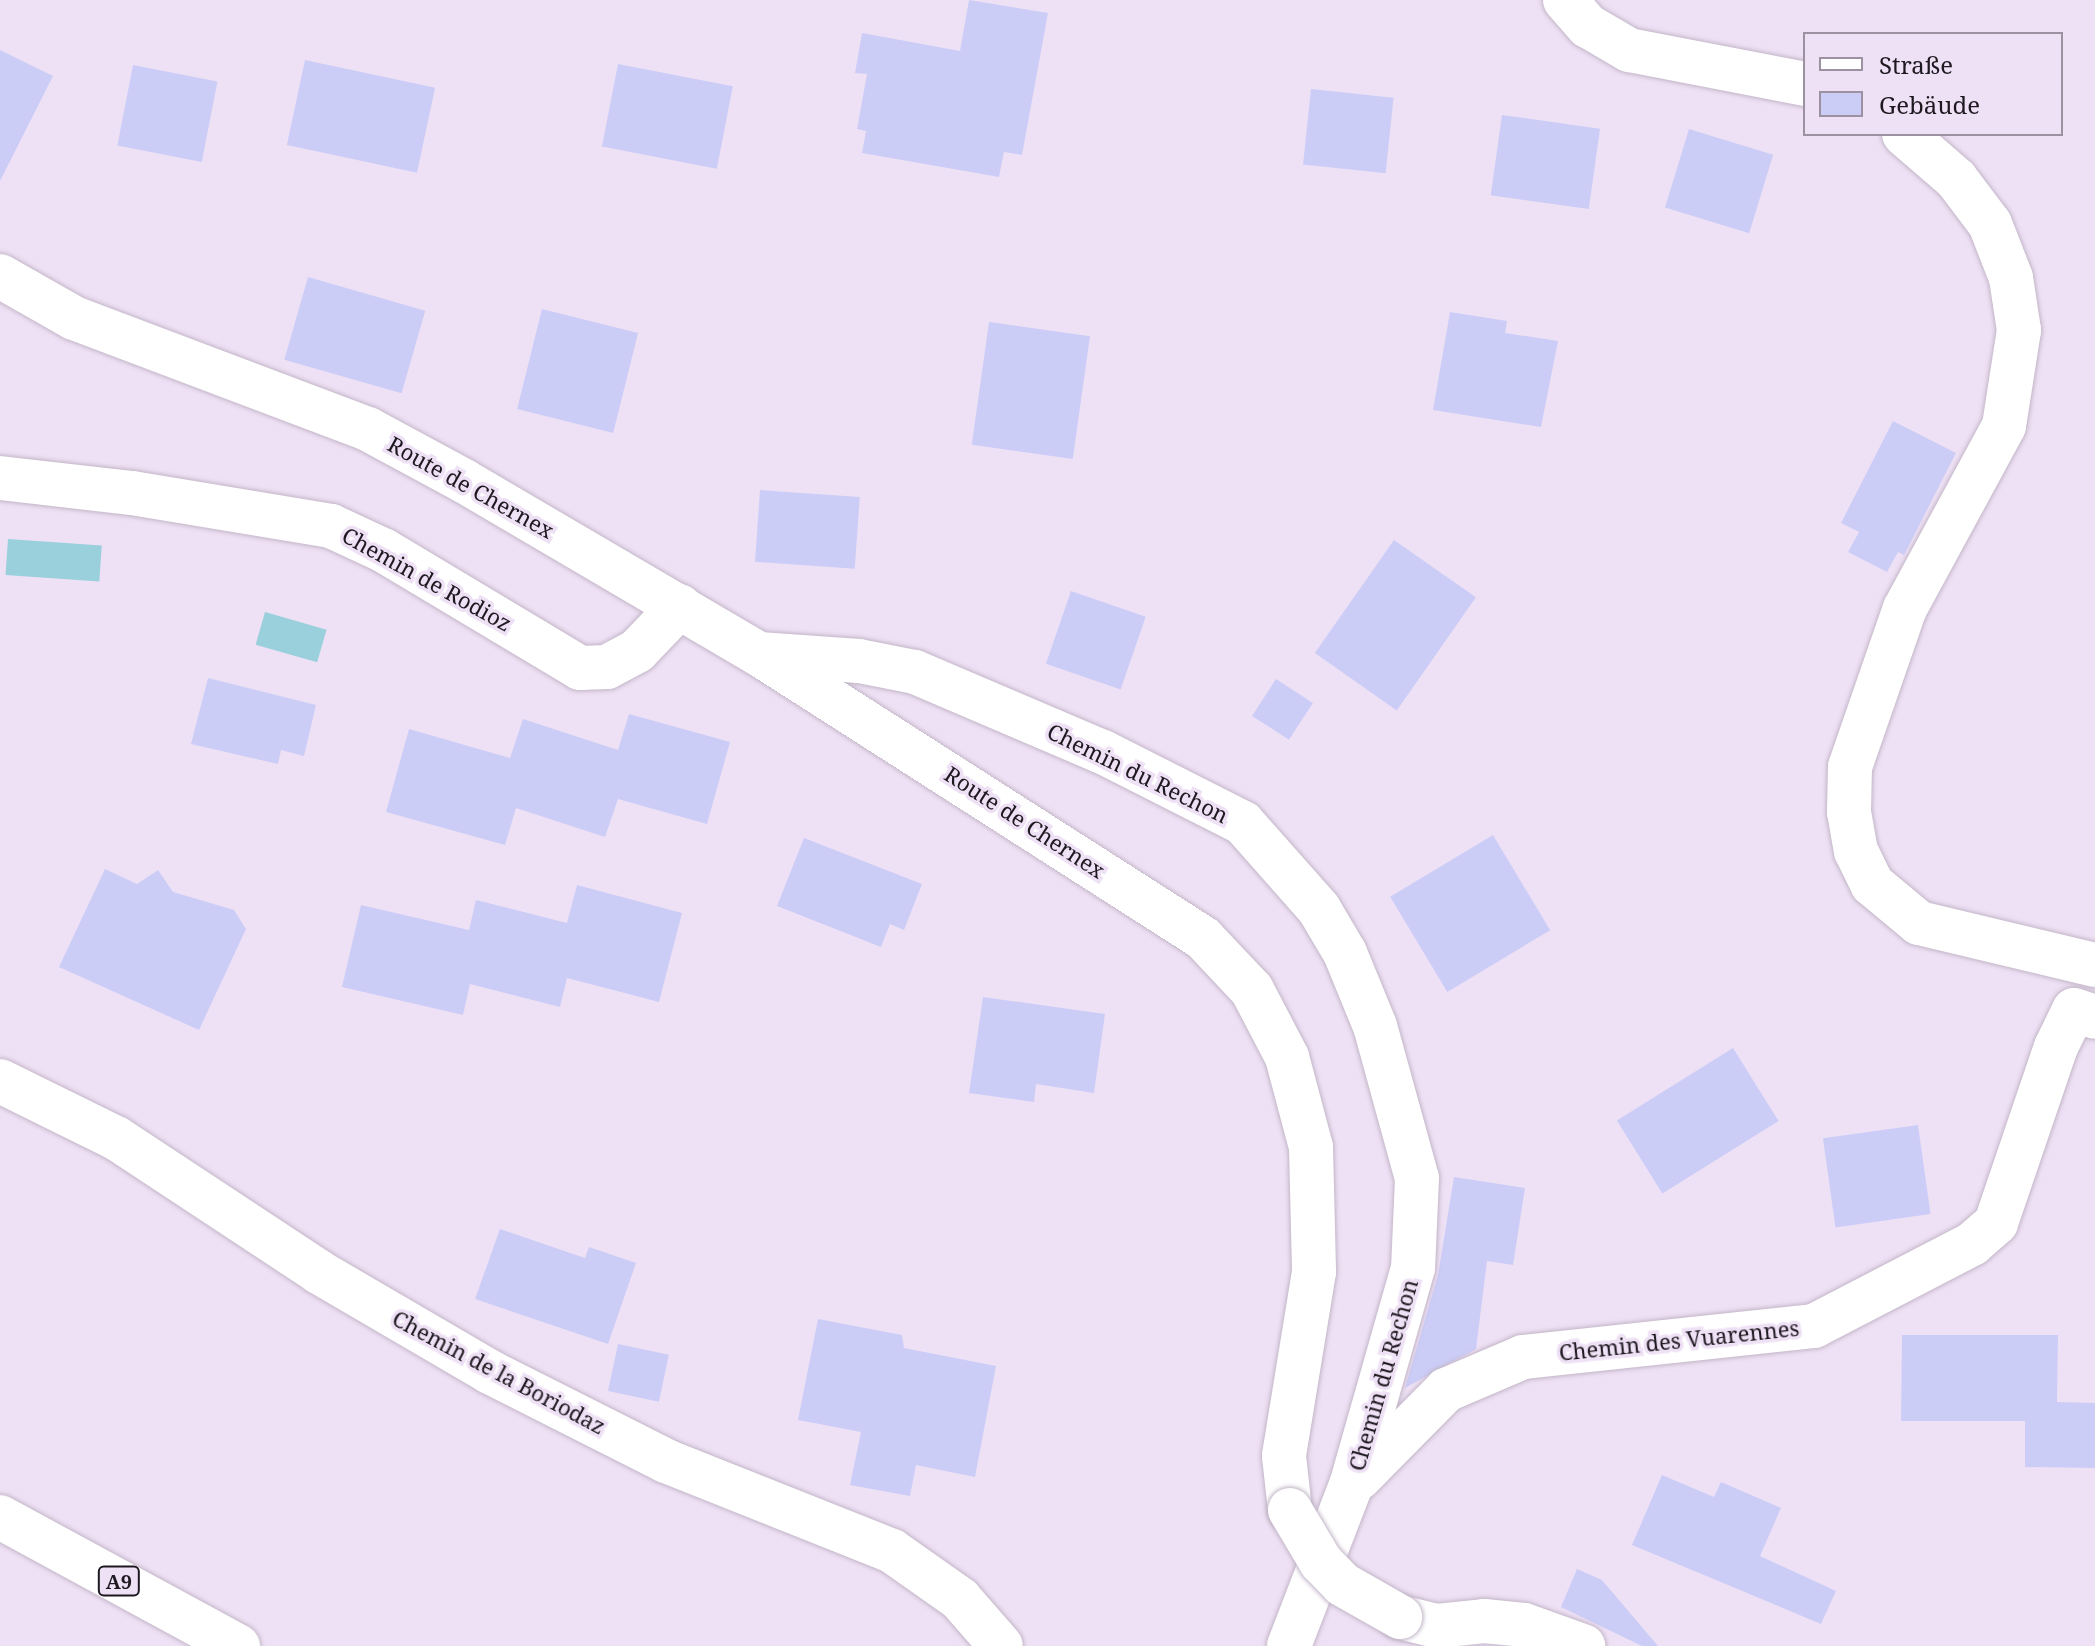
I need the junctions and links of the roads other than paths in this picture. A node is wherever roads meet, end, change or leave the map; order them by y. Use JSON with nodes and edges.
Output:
{"nodes":[{"id":1,"x":1565,"y":0,"type":"edge"},
{"id":2,"x":1803,"y":84,"type":"edge"},
{"id":3,"x":1906,"y":136,"type":"edge"},
{"id":4,"x":0,"y":276,"type":"edge"},
{"id":5,"x":0,"y":478,"type":"edge"},
{"id":6,"x":680,"y":606,"type":"junction"},
{"id":7,"x":759,"y":654,"type":"junction"},
{"id":8,"x":2095,"y":965,"type":"edge"},
{"id":9,"x":2095,"y":1017,"type":"edge"},
{"id":10,"x":0,"y":1081,"type":"edge"},
{"id":11,"x":1351,"y":1485,"type":"junction"},
{"id":12,"x":0,"y":1517,"type":"edge"},
{"id":13,"x":238,"y":1646,"type":"edge"},
{"id":14,"x":1001,"y":1646,"type":"edge"},
{"id":15,"x":1289,"y":1646,"type":"edge"},
{"id":16,"x":1583,"y":1646,"type":"edge"}],
"edges":[{"from":1,"to":2,"type":"main road"},
{"from":3,"to":8,"type":"main road"},
{"from":4,"to":6,"type":"main road","name":"Route de Chernex"},
{"from":5,"to":6,"type":"main road","name":"Chemin de Rodioz"},
{"from":6,"to":7,"type":"main road","name":"Route de Chernex"},
{"from":7,"to":11,"type":"main road","name":"Chemin du Rechon"},
{"from":7,"to":16,"type":"main road","name":"Route de Chernex","bridge":true},
{"from":9,"to":11,"type":"main road","name":"Chemin des Vuarennes"},
{"from":10,"to":14,"type":"main road","name":"Chemin de la Boriodaz"},
{"from":11,"to":15,"type":"main road","name":"Chemin des Vuarennes"},
{"from":12,"to":13,"type":"main road","number":"A9"}]}
